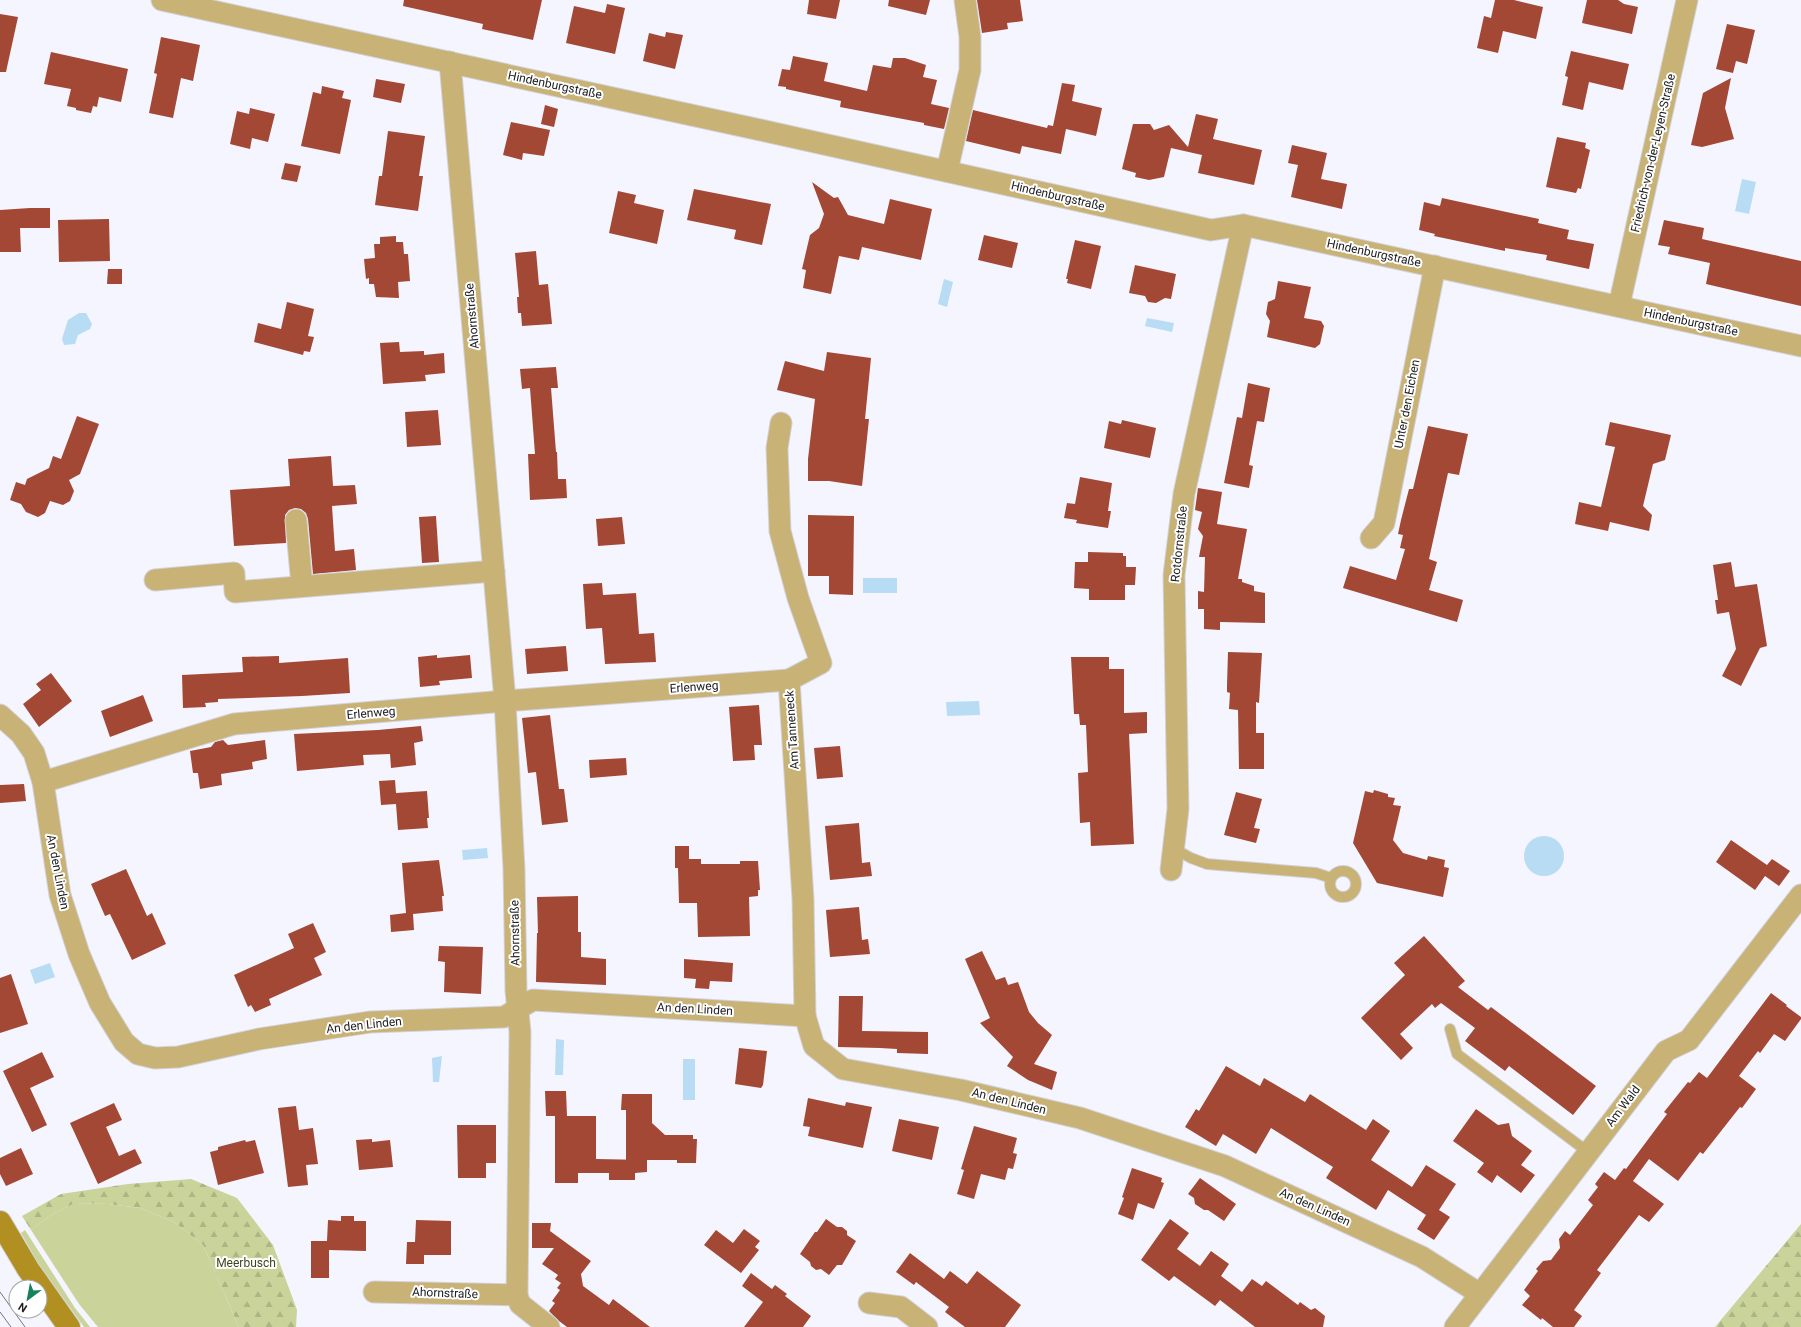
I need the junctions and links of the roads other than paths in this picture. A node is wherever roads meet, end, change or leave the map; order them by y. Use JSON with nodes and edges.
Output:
{"nodes":[{"id":1,"x":162,"y":0,"type":"edge"},
{"id":2,"x":965,"y":0,"type":"edge"},
{"id":3,"x":1687,"y":0,"type":"edge"},
{"id":4,"x":450,"y":62,"type":"junction"},
{"id":5,"x":948,"y":171,"type":"junction"},
{"id":6,"x":1243,"y":225,"type":"junction"},
{"id":7,"x":1435,"y":266,"type":"junction"},
{"id":8,"x":1619,"y":306,"type":"junction"},
{"id":9,"x":1801,"y":346,"type":"edge"},
{"id":10,"x":781,"y":423,"type":"dead end"},
{"id":11,"x":296,"y":520,"type":"dead end"},
{"id":12,"x":1371,"y":538,"type":"dead end"},
{"id":13,"x":494,"y":571,"type":"junction"},
{"id":14,"x":155,"y":580,"type":"dead end"},
{"id":15,"x":302,"y":586,"type":"junction"},
{"id":16,"x":789,"y":680,"type":"junction"},
{"id":17,"x":505,"y":701,"type":"junction"},
{"id":18,"x":0,"y":715,"type":"edge"},
{"id":19,"x":43,"y":782,"type":"junction"},
{"id":20,"x":1174,"y":848,"type":"junction"},
{"id":21,"x":1171,"y":870,"type":"dead end"},
{"id":22,"x":1331,"y":878,"type":"dead end"},
{"id":23,"x":1801,"y":895,"type":"edge"},
{"id":24,"x":517,"y":1008,"type":"junction"},
{"id":25,"x":805,"y":1016,"type":"junction"},
{"id":26,"x":1450,"y":1030,"type":"dead end"},
{"id":27,"x":1588,"y":1152,"type":"junction"},
{"id":28,"x":0,"y":1222,"type":"edge"},
{"id":29,"x":374,"y":1292,"type":"dead end"},
{"id":30,"x":1480,"y":1294,"type":"junction"},
{"id":31,"x":516,"y":1295,"type":"junction"},
{"id":32,"x":869,"y":1303,"type":"dead end"},
{"id":33,"x":69,"y":1327,"type":"edge"},
{"id":34,"x":549,"y":1327,"type":"edge"},
{"id":35,"x":927,"y":1327,"type":"edge"},
{"id":36,"x":1454,"y":1327,"type":"edge"}],
"edges":[{"from":1,"to":4,"type":"street","name":"Hindenburgstraße"},
{"from":2,"to":5,"type":"street"},
{"from":3,"to":8,"type":"street","name":"Friedrich-von-der-Leyen-Straße"},
{"from":4,"to":5,"type":"street","name":"Hindenburgstraße"},
{"from":4,"to":13,"type":"street","name":"Ahornstraße"},
{"from":5,"to":6,"type":"street","name":"Hindenburgstraße"},
{"from":6,"to":7,"type":"street","name":"Hindenburgstraße"},
{"from":6,"to":20,"type":"street","name":"Rotdornstraße"},
{"from":7,"to":8,"type":"street","name":"Hindenburgstraße"},
{"from":7,"to":12,"type":"street","name":"Unter den Eichen"},
{"from":8,"to":9,"type":"street","name":"Hindenburgstraße"},
{"from":10,"to":16,"type":"street","name":"Am Tanneneck"},
{"from":11,"to":15,"type":"street"},
{"from":13,"to":15,"type":"street"},
{"from":13,"to":17,"type":"street","name":"Ahornstraße"},
{"from":14,"to":15,"type":"street"},
{"from":16,"to":17,"type":"street","name":"Erlenweg"},
{"from":16,"to":25,"type":"street","name":"Am Tanneneck"},
{"from":17,"to":19,"type":"street","name":"Erlenweg"},
{"from":17,"to":24,"type":"street","name":"Ahornstraße"},
{"from":18,"to":19,"type":"street"},
{"from":19,"to":24,"type":"street","name":"An den Linden"},
{"from":20,"to":21,"type":"street","name":"Rotdornstraße"},
{"from":20,"to":22,"type":"lane"},
{"from":23,"to":27,"type":"street","name":"Am Wald"},
{"from":24,"to":25,"type":"street","name":"An den Linden"},
{"from":24,"to":31,"type":"street","name":"Ahornstraße"},
{"from":25,"to":30,"type":"street","name":"An den Linden"},
{"from":26,"to":27,"type":"lane"},
{"from":27,"to":30,"type":"street","name":"Am Wald"},
{"from":28,"to":33,"type":"main road"},
{"from":29,"to":31,"type":"street","name":"Ahornstraße"},
{"from":30,"to":36,"type":"street","name":"Am Wald"},
{"from":31,"to":34,"type":"street"},
{"from":32,"to":35,"type":"street"}]}
